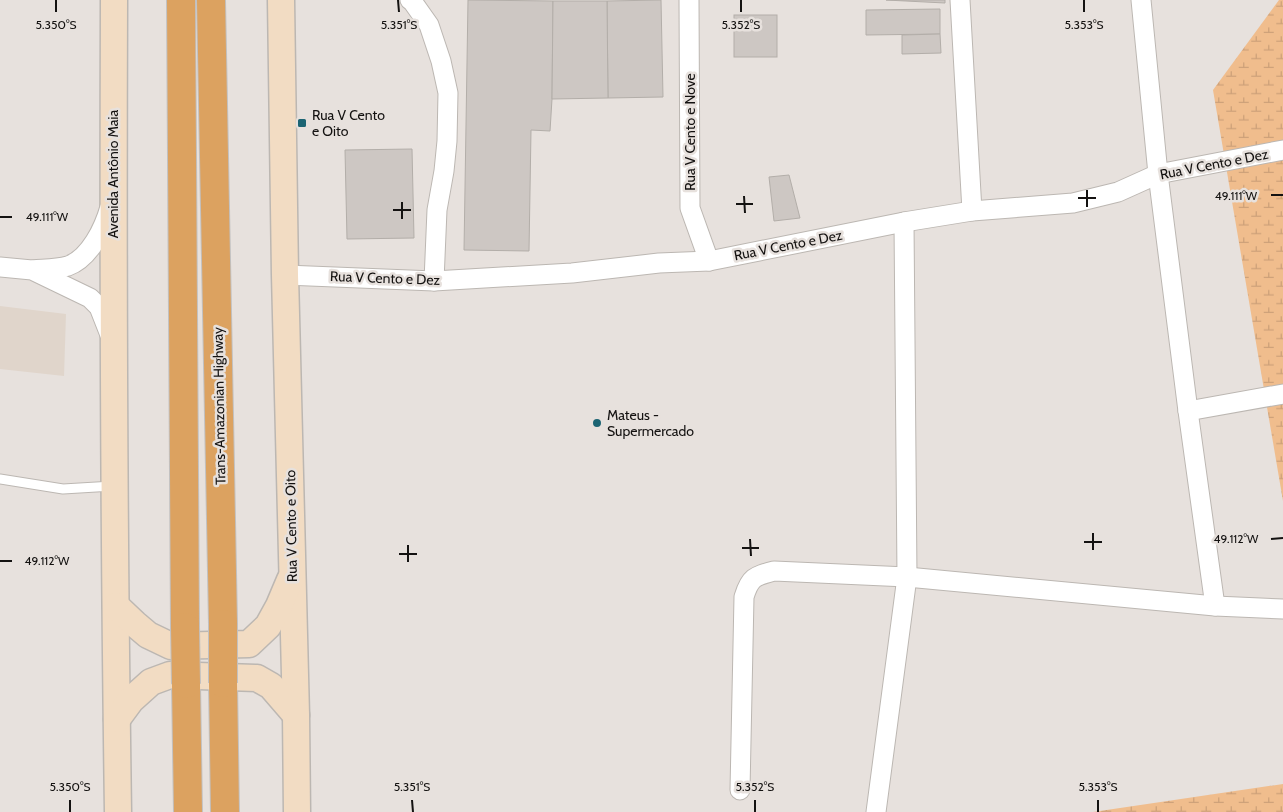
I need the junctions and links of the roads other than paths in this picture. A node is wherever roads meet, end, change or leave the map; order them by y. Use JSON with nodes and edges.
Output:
{"nodes":[{"id":1,"x":114,"y":0,"type":"edge"},
{"id":2,"x":181,"y":0,"type":"edge"},
{"id":3,"x":211,"y":0,"type":"edge"},
{"id":4,"x":281,"y":0,"type":"edge"},
{"id":5,"x":410,"y":0,"type":"edge"},
{"id":6,"x":689,"y":0,"type":"edge"},
{"id":7,"x":960,"y":0,"type":"edge"},
{"id":8,"x":1141,"y":0,"type":"edge"},
{"id":9,"x":1283,"y":150,"type":"edge"},
{"id":10,"x":1158,"y":174,"type":"junction"},
{"id":11,"x":113,"y":195,"type":"junction"},
{"id":12,"x":972,"y":211,"type":"junction"},
{"id":13,"x":904,"y":222,"type":"junction"},
{"id":14,"x":709,"y":261,"type":"junction"},
{"id":15,"x":0,"y":267,"type":"edge"},
{"id":16,"x":32,"y":270,"type":"junction"},
{"id":17,"x":284,"y":275,"type":"junction"},
{"id":18,"x":434,"y":281,"type":"junction"},
{"id":19,"x":114,"y":347,"type":"junction"},
{"id":20,"x":1283,"y":394,"type":"edge"},
{"id":21,"x":1188,"y":411,"type":"junction"},
{"id":22,"x":0,"y":479,"type":"edge"},
{"id":23,"x":116,"y":486,"type":"junction"},
{"id":24,"x":292,"y":574,"type":"junction"},
{"id":25,"x":907,"y":577,"type":"junction"},
{"id":26,"x":116,"y":606,"type":"junction"},
{"id":27,"x":1215,"y":606,"type":"junction"},
{"id":28,"x":1283,"y":609,"type":"edge"},
{"id":29,"x":296,"y":715,"type":"junction"},
{"id":30,"x":117,"y":719,"type":"junction"},
{"id":31,"x":740,"y":790,"type":"dead end"},
{"id":32,"x":118,"y":812,"type":"edge"},
{"id":33,"x":188,"y":812,"type":"edge"},
{"id":34,"x":225,"y":812,"type":"edge"},
{"id":35,"x":297,"y":812,"type":"edge"},
{"id":36,"x":876,"y":812,"type":"edge"}],
"edges":[{"from":1,"to":11,"type":"main road","name":"Avenida Antônio Maia"},
{"from":2,"to":33,"type":"highway","bridge":true},
{"from":3,"to":34,"type":"highway","name":"Trans-Amazonian Highway","bridge":true},
{"from":4,"to":17,"type":"main road","name":"Rua V Cento e Oito"},
{"from":5,"to":18,"type":"street"},
{"from":6,"to":14,"type":"street","name":"Rua V Cento e Nove"},
{"from":7,"to":12,"type":"street"},
{"from":8,"to":10,"type":"street"},
{"from":9,"to":10,"type":"street","name":"Rua V Cento e Dez"},
{"from":10,"to":12,"type":"street","name":"Rua V Cento e Dez"},
{"from":10,"to":21,"type":"street"},
{"from":11,"to":16,"type":"street"},
{"from":11,"to":19,"type":"main road","name":"Avenida Antônio Maia"},
{"from":12,"to":13,"type":"street","name":"Rua V Cento e Dez"},
{"from":13,"to":14,"type":"street","name":"Rua V Cento e Dez"},
{"from":13,"to":25,"type":"street"},
{"from":14,"to":18,"type":"street","name":"Rua V Cento e Dez"},
{"from":15,"to":16,"type":"street"},
{"from":16,"to":19,"type":"street"},
{"from":17,"to":18,"type":"street","name":"Rua V Cento e Dez"},
{"from":17,"to":24,"type":"main road","name":"Rua V Cento e Oito"},
{"from":19,"to":23,"type":"main road","name":"Avenida Antônio Maia"},
{"from":20,"to":21,"type":"street"},
{"from":21,"to":27,"type":"street"},
{"from":22,"to":23,"type":"lane"},
{"from":23,"to":26,"type":"main road","name":"Avenida Antônio Maia"},
{"from":24,"to":26,"type":"main road"},
{"from":24,"to":29,"type":"main road","name":"Rua V Cento e Oito"},
{"from":25,"to":27,"type":"street"},
{"from":25,"to":31,"type":"street"},
{"from":25,"to":36,"type":"street"},
{"from":26,"to":30,"type":"main road","name":"Avenida Antônio Maia"},
{"from":27,"to":28,"type":"street"},
{"from":29,"to":30,"type":"main road"},
{"from":29,"to":35,"type":"main road","name":"Rua V Cento e Oito"},
{"from":30,"to":32,"type":"main road","name":"Avenida Antônio Maia"}]}
